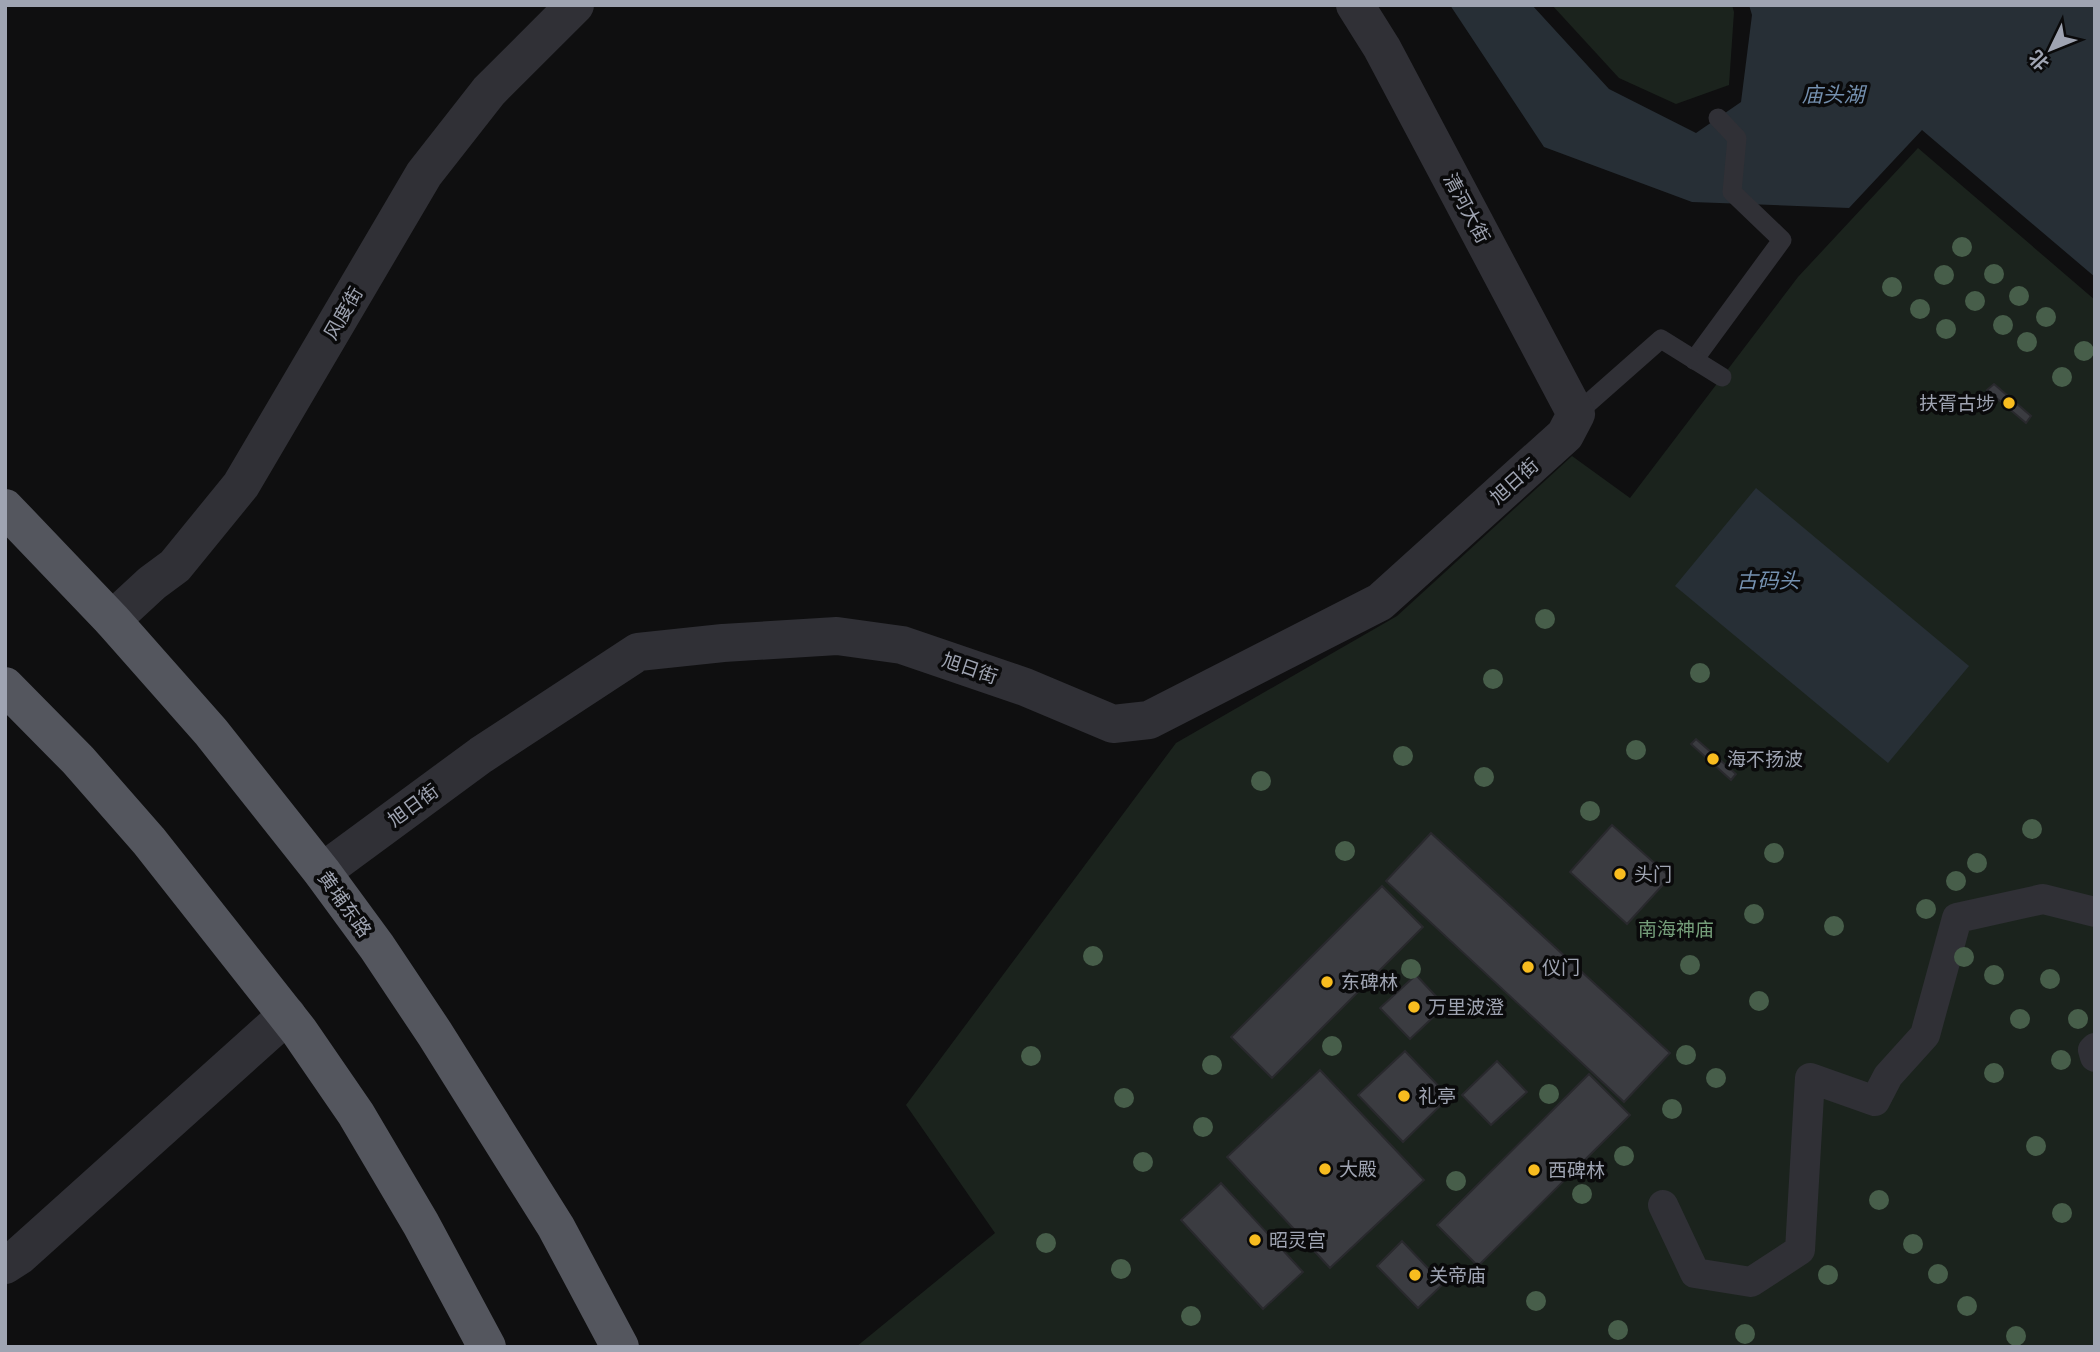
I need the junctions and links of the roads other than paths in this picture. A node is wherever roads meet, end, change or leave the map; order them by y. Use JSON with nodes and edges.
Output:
{"nodes":[{"id":1,"x":575,"y":5,"type":"edge"},
{"id":2,"x":1355,"y":5,"type":"edge"},
{"id":3,"x":1717,"y":118,"type":"dead end"},
{"id":4,"x":1694,"y":360,"type":"junction"},
{"id":5,"x":1722,"y":377,"type":"dead end"},
{"id":6,"x":1576,"y":414,"type":"junction"},
{"id":7,"x":5,"y":508,"type":"edge"},
{"id":8,"x":112,"y":620,"type":"junction"},
{"id":9,"x":5,"y":686,"type":"edge"},
{"id":10,"x":322,"y":872,"type":"junction"},
{"id":11,"x":2095,"y":912,"type":"edge"},
{"id":12,"x":287,"y":1015,"type":"junction"},
{"id":13,"x":2095,"y":1048,"type":"edge"},
{"id":14,"x":2095,"y":1057,"type":"edge"},
{"id":15,"x":1663,"y":1205,"type":"dead end"},
{"id":16,"x":5,"y":1265,"type":"edge"},
{"id":17,"x":487,"y":1347,"type":"edge"},
{"id":18,"x":620,"y":1347,"type":"edge"}],
"edges":[{"from":1,"to":8,"type":"street","name":"风度街"},
{"from":2,"to":6,"type":"street","name":"清河大街"},
{"from":3,"to":4,"type":"lane"},
{"from":4,"to":5,"type":"lane"},
{"from":4,"to":6,"type":"lane"},
{"from":6,"to":10,"type":"street","name":"旭日街"},
{"from":7,"to":8,"type":"highway","name":"黄埔东路"},
{"from":8,"to":10,"type":"highway","name":"黄埔东路"},
{"from":9,"to":12,"type":"highway"},
{"from":10,"to":18,"type":"highway","name":"黄埔东路"},
{"from":11,"to":15,"type":"street"},
{"from":12,"to":16,"type":"street"},
{"from":12,"to":17,"type":"highway"},
{"from":13,"to":14,"type":"street"}]}
